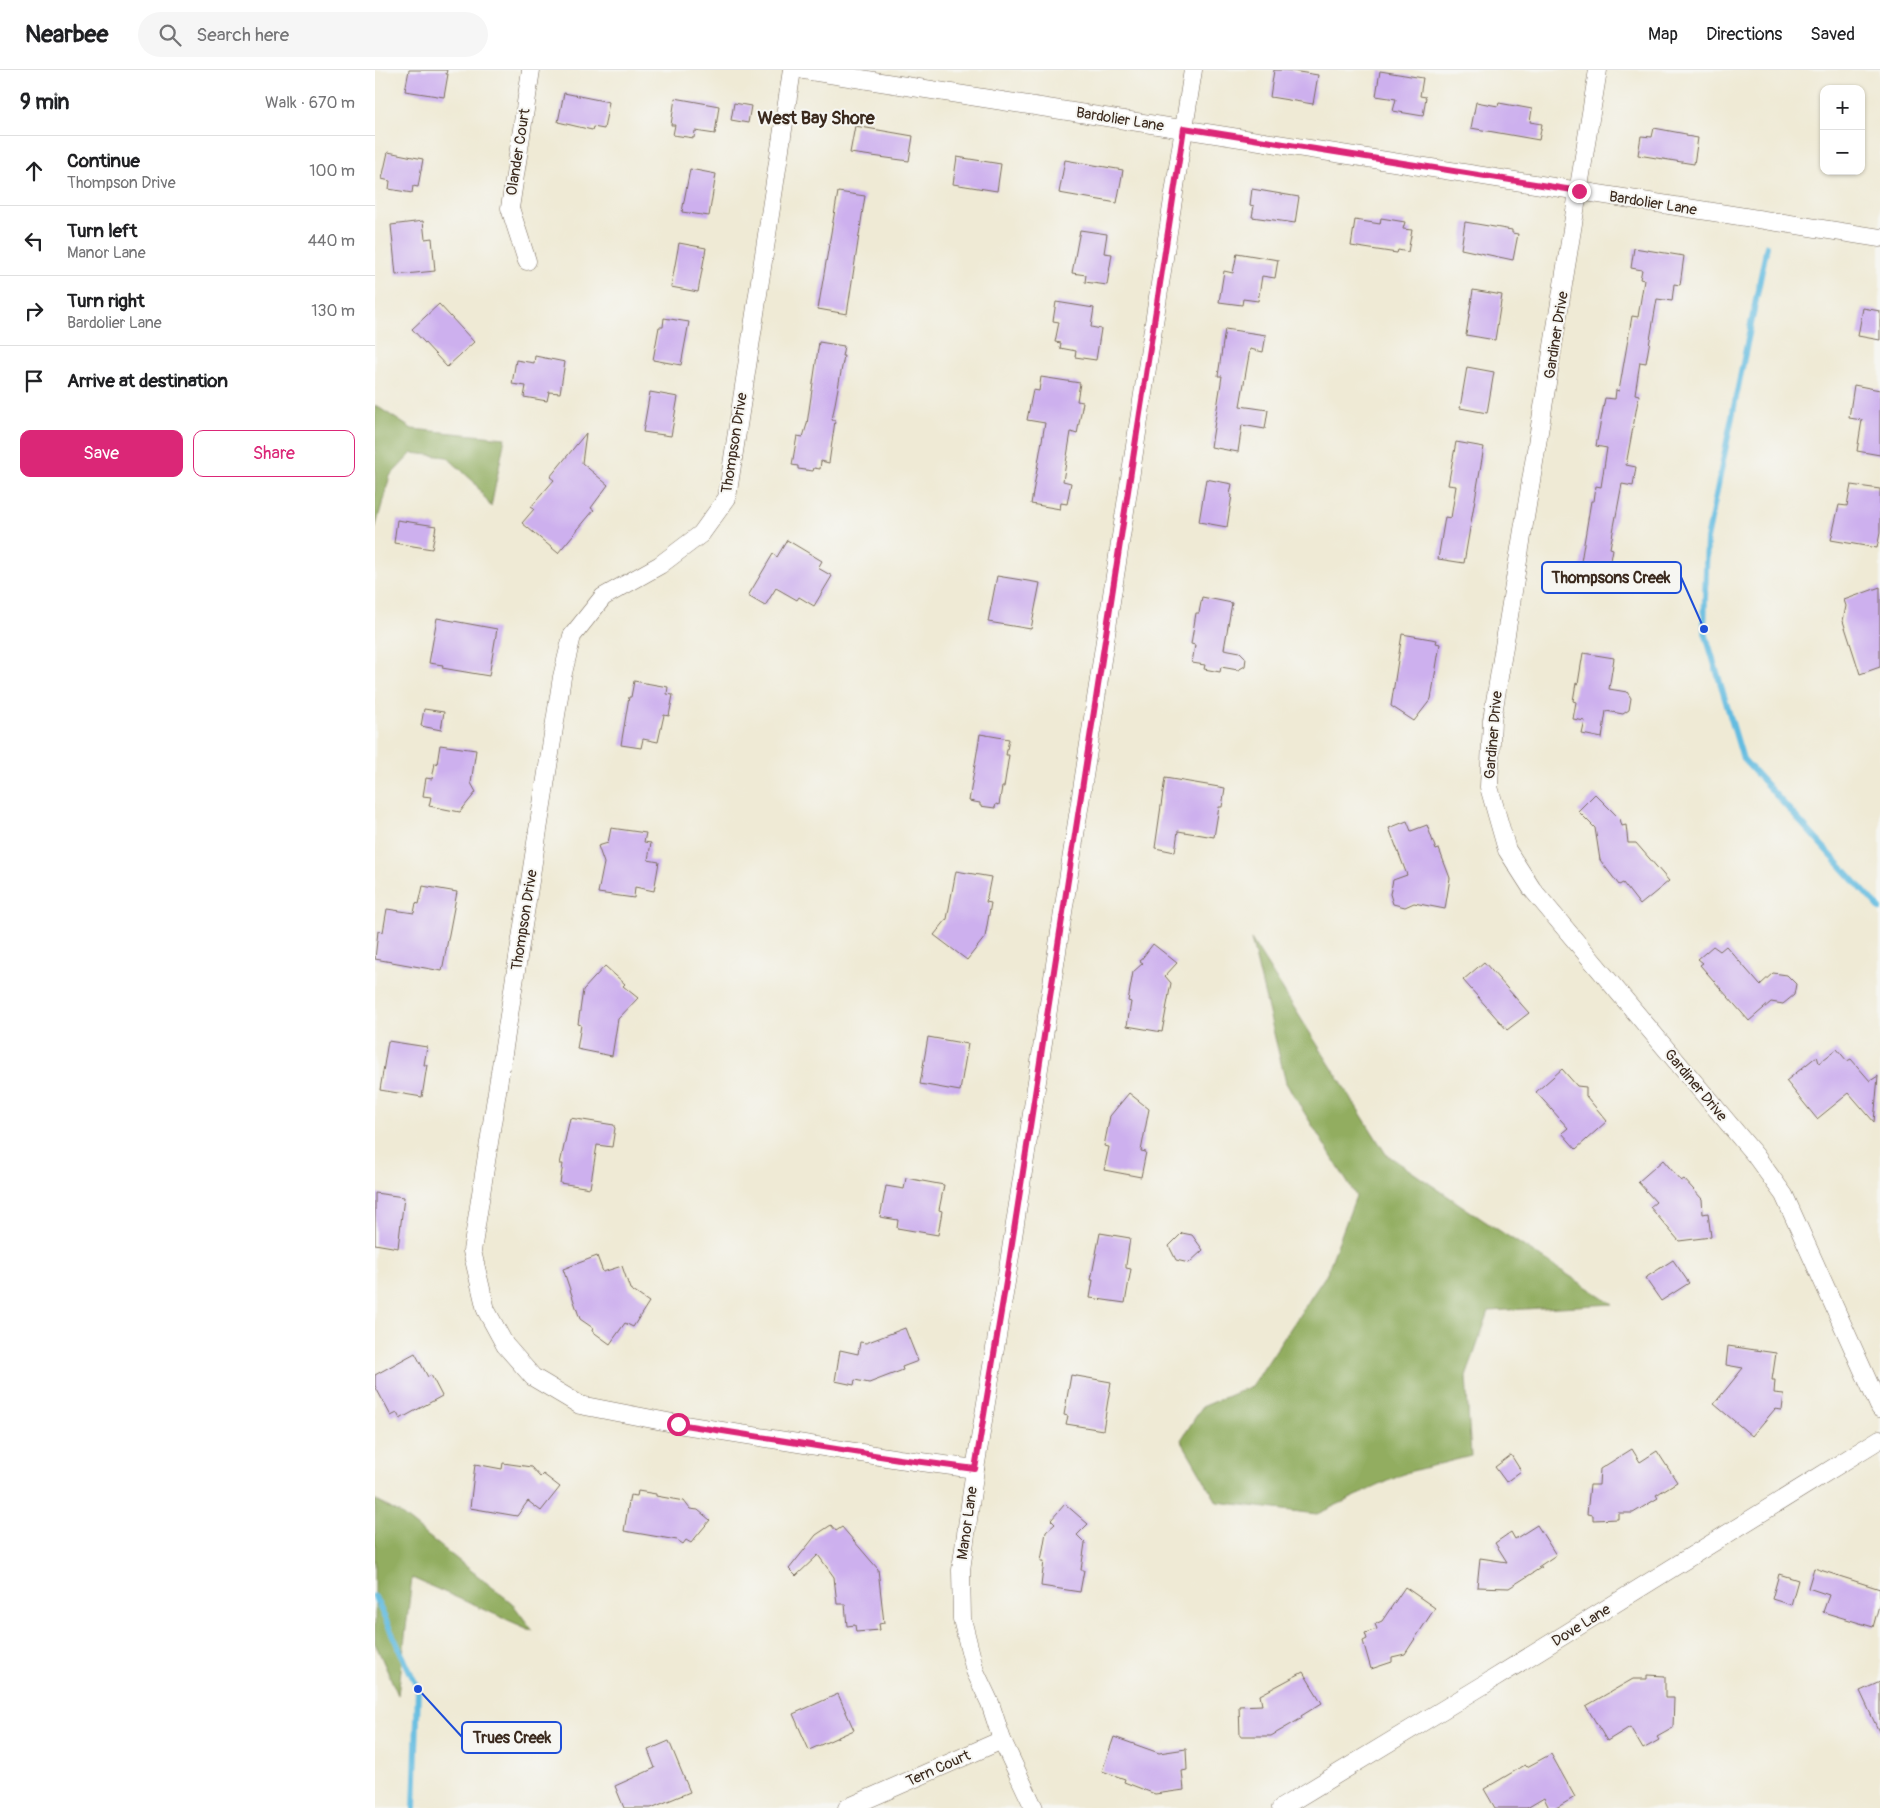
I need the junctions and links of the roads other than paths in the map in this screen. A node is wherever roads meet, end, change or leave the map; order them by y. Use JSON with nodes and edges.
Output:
{"nodes":[{"id":1,"x":531,"y":70,"type":"edge"},
{"id":2,"x":792,"y":70,"type":"edge"},
{"id":3,"x":803,"y":70,"type":"edge"},
{"id":4,"x":1193,"y":70,"type":"edge"},
{"id":5,"x":1598,"y":70,"type":"edge"},
{"id":6,"x":1184,"y":128,"type":"junction"},
{"id":7,"x":1579,"y":191,"type":"junction"},
{"id":8,"x":1880,"y":238,"type":"edge"},
{"id":9,"x":527,"y":261,"type":"dead end"},
{"id":10,"x":1880,"y":1408,"type":"edge"},
{"id":11,"x":1880,"y":1439,"type":"edge"},
{"id":12,"x":975,"y":1469,"type":"junction"},
{"id":13,"x":1002,"y":1740,"type":"junction"},
{"id":14,"x":847,"y":1808,"type":"edge"},
{"id":15,"x":1034,"y":1808,"type":"edge"},
{"id":16,"x":1281,"y":1808,"type":"edge"}],
"edges":[{"from":1,"to":9,"type":"street","name":"Olander Court"},
{"from":2,"to":12,"type":"street","name":"Thompson Drive"},
{"from":3,"to":6,"type":"street","name":"Bardolier Lane"},
{"from":4,"to":6,"type":"street","name":"Manor Lane"},
{"from":5,"to":7,"type":"street","name":"Gardiner Drive"},
{"from":6,"to":7,"type":"street","name":"Bardolier Lane"},
{"from":6,"to":12,"type":"street","name":"Manor Lane"},
{"from":7,"to":8,"type":"street","name":"Bardolier Lane"},
{"from":7,"to":10,"type":"street","name":"Gardiner Drive"},
{"from":11,"to":16,"type":"street","name":"Dove Lane"},
{"from":12,"to":13,"type":"street","name":"Manor Lane"},
{"from":13,"to":14,"type":"street","name":"Tern Court"},
{"from":13,"to":15,"type":"street","name":"Manor Lane"}]}
